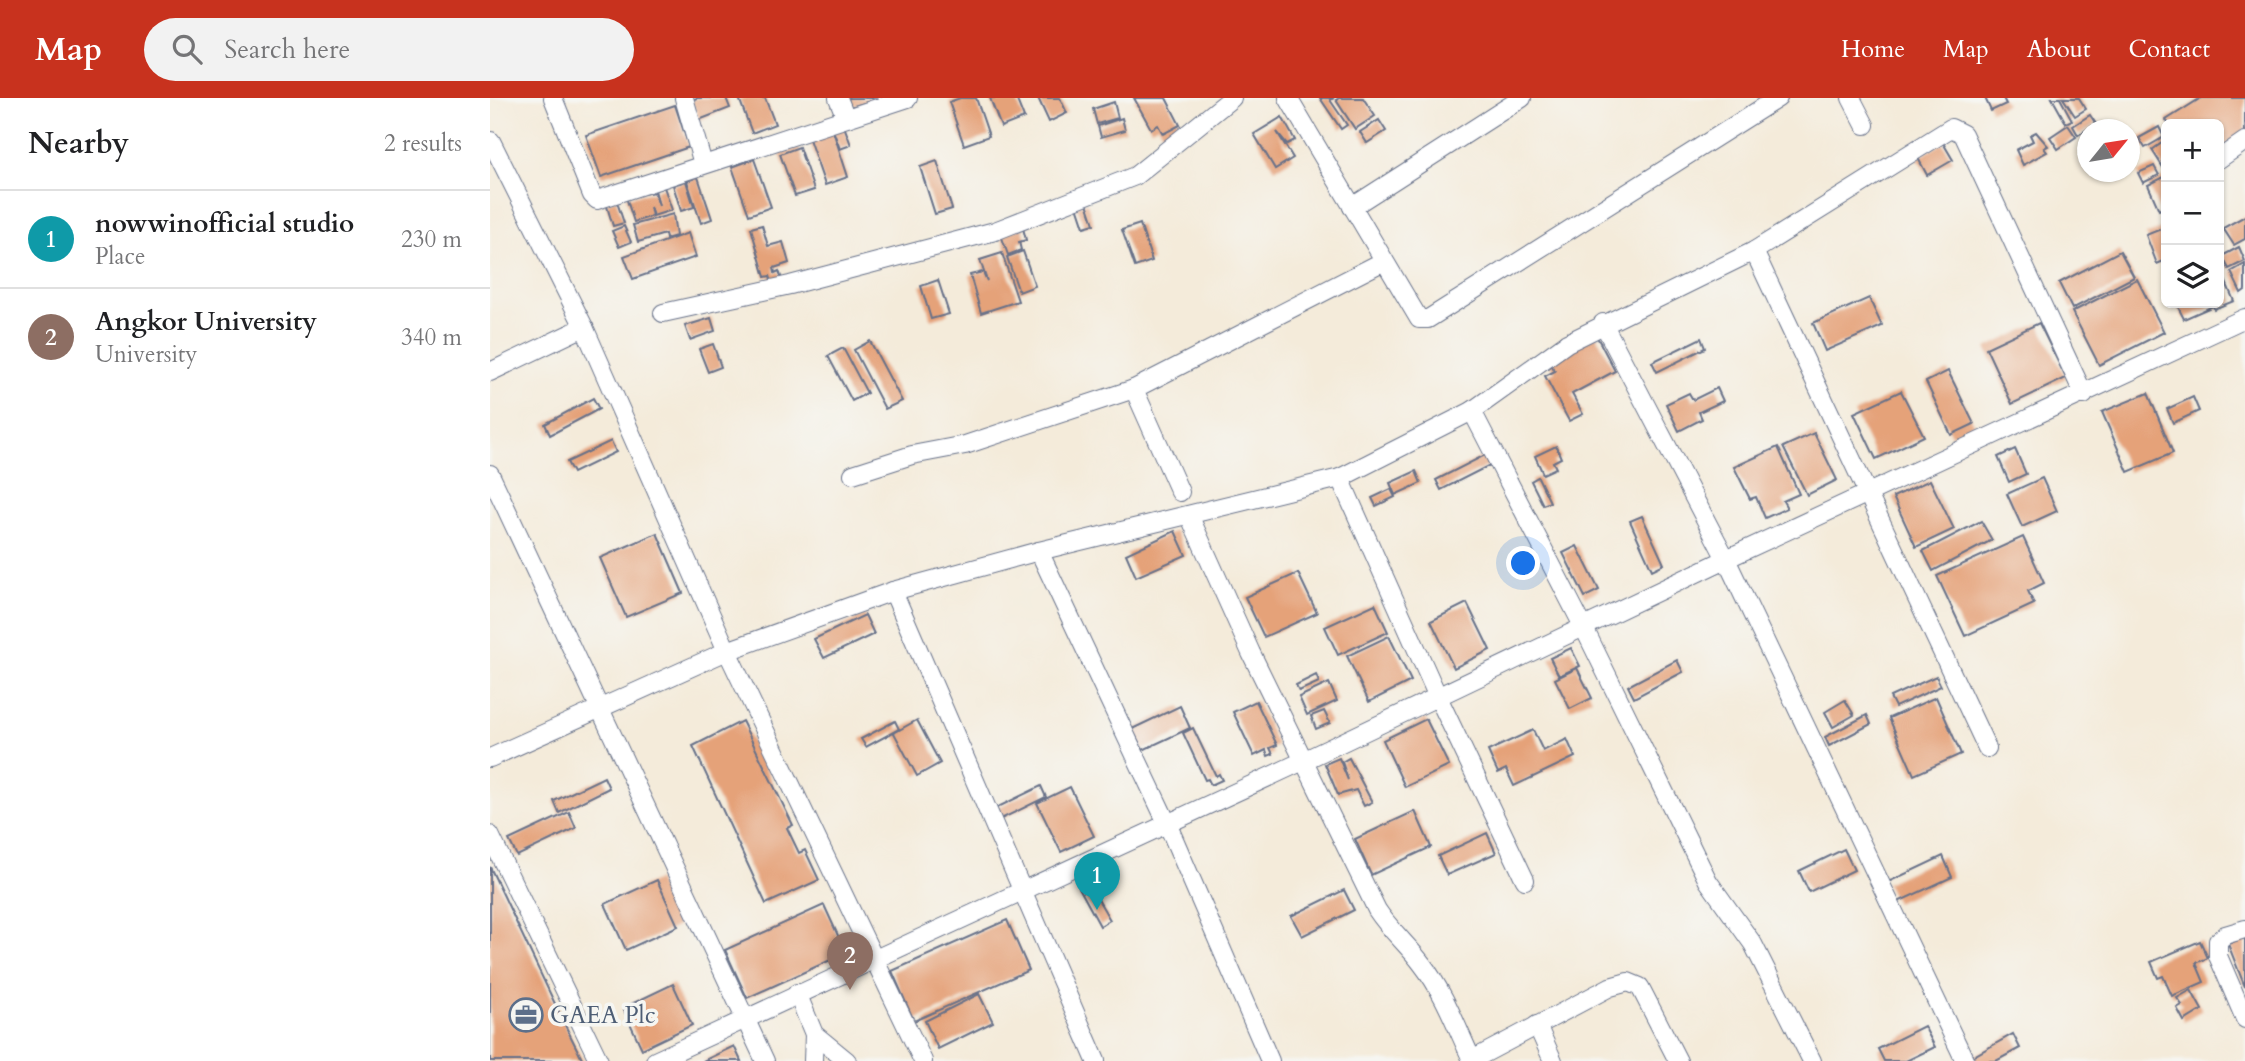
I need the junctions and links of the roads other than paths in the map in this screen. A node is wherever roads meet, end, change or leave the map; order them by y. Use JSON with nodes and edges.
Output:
{"nodes":[{"id":1,"x":553,"y":98,"type":"edge"},
{"id":2,"x":684,"y":98,"type":"edge"},
{"id":3,"x":838,"y":98,"type":"edge"},
{"id":4,"x":908,"y":98,"type":"edge"},
{"id":5,"x":1232,"y":98,"type":"edge"},
{"id":6,"x":1288,"y":98,"type":"edge"},
{"id":7,"x":1522,"y":98,"type":"edge"},
{"id":8,"x":1777,"y":98,"type":"edge"},
{"id":9,"x":1851,"y":98,"type":"edge"},
{"id":10,"x":846,"y":118,"type":"junction"},
{"id":11,"x":1865,"y":125,"type":"dead end"},
{"id":12,"x":491,"y":141,"type":"edge"},
{"id":13,"x":2245,"y":141,"type":"edge"},
{"id":14,"x":2224,"y":156,"type":"edge"},
{"id":15,"x":703,"y":163,"type":"junction"},
{"id":16,"x":1352,"y":207,"type":"junction"},
{"id":17,"x":1754,"y":251,"type":"junction"},
{"id":18,"x":1384,"y":261,"type":"junction"},
{"id":19,"x":663,"y":313,"type":"dead end"},
{"id":20,"x":2245,"y":318,"type":"edge"},
{"id":21,"x":1604,"y":323,"type":"junction"},
{"id":22,"x":584,"y":327,"type":"junction"},
{"id":23,"x":490,"y":372,"type":"edge"},
{"id":24,"x":1134,"y":389,"type":"junction"},
{"id":25,"x":2084,"y":395,"type":"junction"},
{"id":26,"x":1472,"y":411,"type":"junction"},
{"id":27,"x":490,"y":474,"type":"edge"},
{"id":28,"x":853,"y":474,"type":"dead end"},
{"id":29,"x":1340,"y":478,"type":"junction"},
{"id":30,"x":1180,"y":492,"type":"dead end"},
{"id":31,"x":1866,"y":494,"type":"junction"},
{"id":32,"x":1189,"y":514,"type":"junction"},
{"id":33,"x":1038,"y":551,"type":"junction"},
{"id":34,"x":1726,"y":559,"type":"junction"},
{"id":35,"x":892,"y":590,"type":"junction"},
{"id":36,"x":1584,"y":628,"type":"junction"},
{"id":37,"x":727,"y":651,"type":"junction"},
{"id":38,"x":1438,"y":697,"type":"junction"},
{"id":39,"x":601,"y":707,"type":"junction"},
{"id":40,"x":1987,"y":748,"type":"dead end"},
{"id":41,"x":490,"y":758,"type":"edge"},
{"id":42,"x":1303,"y":761,"type":"junction"},
{"id":43,"x":1167,"y":823,"type":"junction"},
{"id":44,"x":490,"y":835,"type":"edge"},
{"id":45,"x":1525,"y":880,"type":"dead end"},
{"id":46,"x":1023,"y":889,"type":"junction"},
{"id":47,"x":2245,"y":929,"type":"edge"},
{"id":48,"x":875,"y":960,"type":"junction"},
{"id":49,"x":797,"y":993,"type":"junction"},
{"id":50,"x":746,"y":1017,"type":"junction"},
{"id":51,"x":2245,"y":1019,"type":"edge"},
{"id":52,"x":1538,"y":1025,"type":"junction"},
{"id":53,"x":814,"y":1034,"type":"junction"},
{"id":54,"x":599,"y":1061,"type":"edge"},
{"id":55,"x":655,"y":1061,"type":"edge"},
{"id":56,"x":765,"y":1061,"type":"edge"},
{"id":57,"x":813,"y":1061,"type":"edge"},
{"id":58,"x":847,"y":1061,"type":"edge"},
{"id":59,"x":923,"y":1061,"type":"edge"},
{"id":60,"x":1096,"y":1061,"type":"edge"},
{"id":61,"x":1270,"y":1061,"type":"edge"},
{"id":62,"x":1553,"y":1061,"type":"edge"},
{"id":63,"x":1678,"y":1061,"type":"edge"},
{"id":64,"x":1812,"y":1061,"type":"edge"},
{"id":65,"x":1965,"y":1061,"type":"edge"}],
"edges":[{"from":1,"to":15,"type":"street"},
{"from":2,"to":15,"type":"street"},
{"from":3,"to":10,"type":"street"},
{"from":4,"to":10,"type":"street"},
{"from":5,"to":19,"type":"street"},
{"from":6,"to":16,"type":"street"},
{"from":7,"to":16,"type":"street"},
{"from":8,"to":18,"type":"street"},
{"from":9,"to":11,"type":"street"},
{"from":10,"to":15,"type":"street"},
{"from":12,"to":22,"type":"street"},
{"from":13,"to":14,"type":"street"},
{"from":16,"to":18,"type":"street"},
{"from":17,"to":21,"type":"street"},
{"from":17,"to":25,"type":"street"},
{"from":17,"to":31,"type":"street"},
{"from":18,"to":24,"type":"street"},
{"from":20,"to":25,"type":"street"},
{"from":21,"to":26,"type":"street"},
{"from":21,"to":34,"type":"street"},
{"from":22,"to":23,"type":"street"},
{"from":22,"to":37,"type":"street"},
{"from":24,"to":28,"type":"street"},
{"from":24,"to":30,"type":"street"},
{"from":25,"to":31,"type":"street"},
{"from":26,"to":29,"type":"street"},
{"from":26,"to":36,"type":"street"},
{"from":27,"to":39,"type":"street"},
{"from":29,"to":32,"type":"street"},
{"from":29,"to":38,"type":"street"},
{"from":31,"to":34,"type":"street"},
{"from":31,"to":40,"type":"street"},
{"from":32,"to":33,"type":"street"},
{"from":32,"to":42,"type":"street"},
{"from":33,"to":35,"type":"street"},
{"from":33,"to":43,"type":"street"},
{"from":34,"to":36,"type":"street"},
{"from":34,"to":65,"type":"street"},
{"from":35,"to":37,"type":"street"},
{"from":35,"to":46,"type":"street"},
{"from":36,"to":38,"type":"street"},
{"from":36,"to":64,"type":"street"},
{"from":37,"to":39,"type":"street"},
{"from":37,"to":48,"type":"street"},
{"from":38,"to":42,"type":"street"},
{"from":38,"to":45,"type":"street"},
{"from":39,"to":41,"type":"street"},
{"from":39,"to":50,"type":"street"},
{"from":42,"to":43,"type":"street"},
{"from":42,"to":52,"type":"street"},
{"from":43,"to":46,"type":"street"},
{"from":43,"to":61,"type":"street"},
{"from":44,"to":54,"type":"street"},
{"from":46,"to":48,"type":"street"},
{"from":46,"to":60,"type":"street"},
{"from":47,"to":51,"type":"street"},
{"from":48,"to":49,"type":"street"},
{"from":48,"to":59,"type":"street"},
{"from":49,"to":50,"type":"street"},
{"from":49,"to":53,"type":"street"},
{"from":50,"to":55,"type":"street"},
{"from":50,"to":56,"type":"street"},
{"from":52,"to":62,"type":"street"},
{"from":52,"to":63,"type":"street"},
{"from":53,"to":57,"type":"street"},
{"from":53,"to":58,"type":"street"}]}
